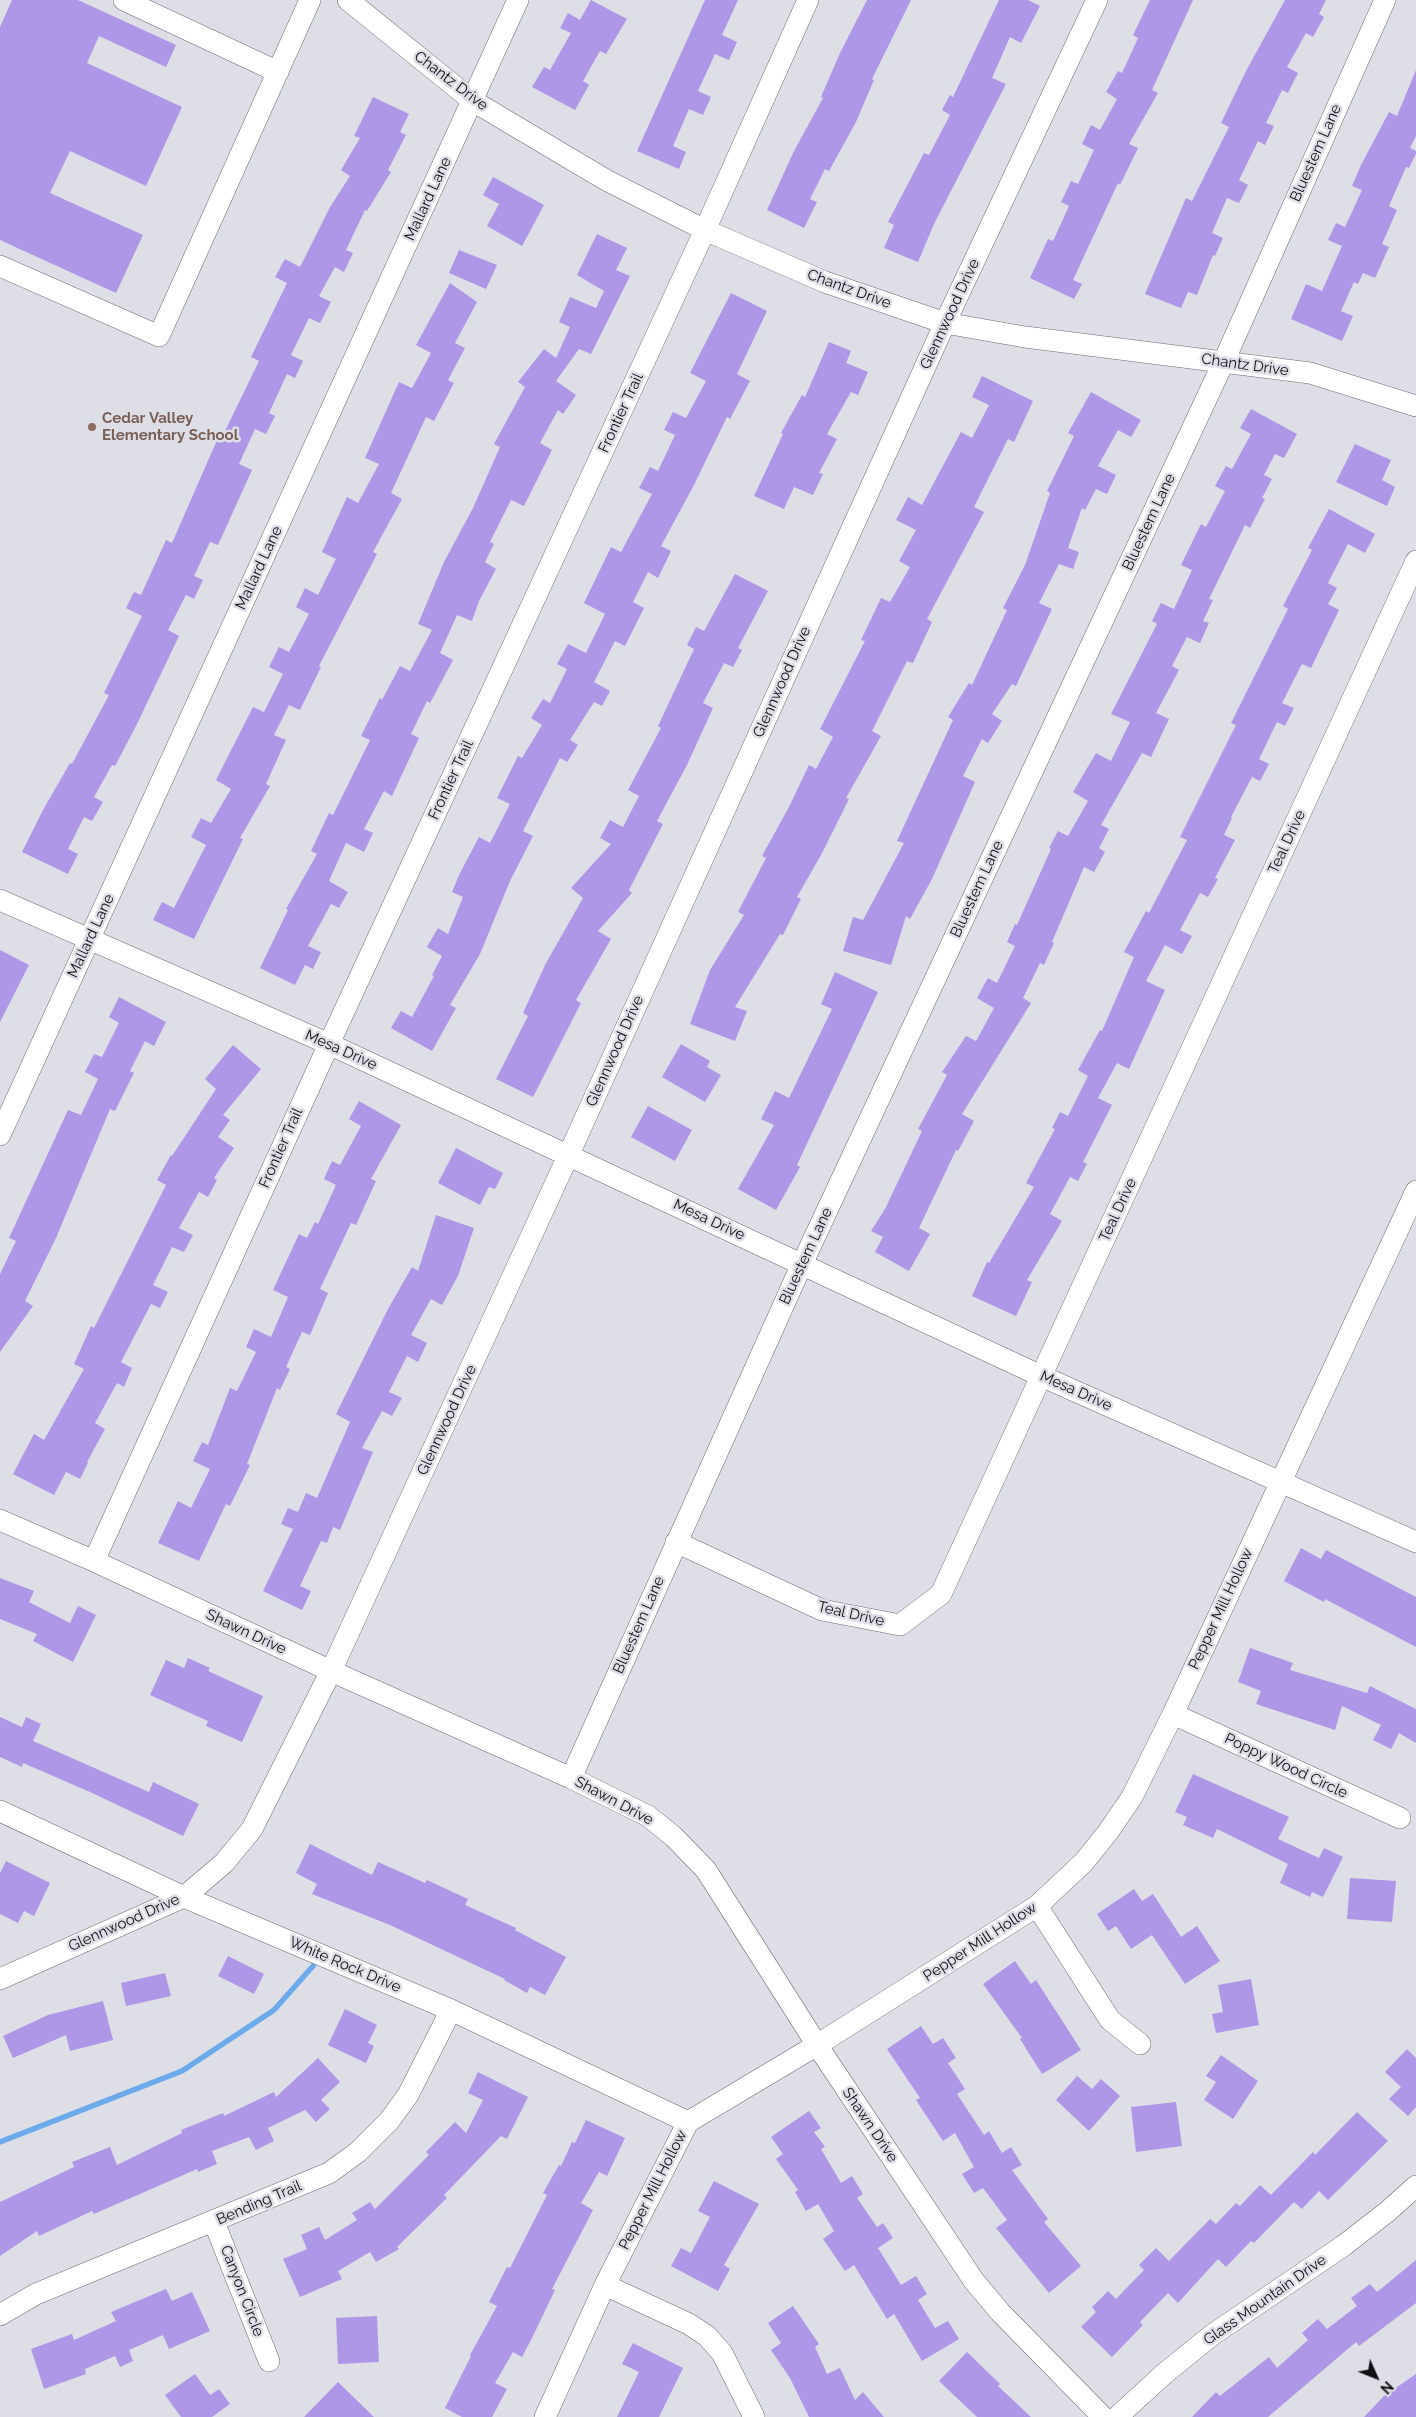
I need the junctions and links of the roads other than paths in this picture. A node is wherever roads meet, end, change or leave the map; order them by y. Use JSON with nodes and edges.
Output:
{"nodes":[{"id":1,"x":124,"y":0,"type":"edge"},
{"id":2,"x":310,"y":0,"type":"edge"},
{"id":3,"x":348,"y":0,"type":"edge"},
{"id":4,"x":518,"y":0,"type":"edge"},
{"id":5,"x":808,"y":0,"type":"edge"},
{"id":6,"x":1097,"y":0,"type":"edge"},
{"id":7,"x":1385,"y":0,"type":"edge"},
{"id":8,"x":278,"y":72,"type":"junction"},
{"id":9,"x":473,"y":101,"type":"junction"},
{"id":10,"x":705,"y":230,"type":"junction"},
{"id":11,"x":0,"y":266,"type":"edge"},
{"id":12,"x":945,"y":323,"type":"junction"},
{"id":13,"x":1224,"y":362,"type":"junction"},
{"id":14,"x":1416,"y":406,"type":"edge"},
{"id":15,"x":1416,"y":561,"type":"edge"},
{"id":16,"x":0,"y":900,"type":"edge"},
{"id":17,"x":89,"y":940,"type":"junction"},
{"id":18,"x":329,"y":1044,"type":"junction"},
{"id":19,"x":0,"y":1135,"type":"edge"},
{"id":20,"x":569,"y":1154,"type":"junction"},
{"id":21,"x":1416,"y":1191,"type":"edge"},
{"id":22,"x":1409,"y":1228,"type":"edge"},
{"id":23,"x":802,"y":1264,"type":"junction"},
{"id":24,"x":1041,"y":1376,"type":"junction"},
{"id":25,"x":1281,"y":1482,"type":"junction"},
{"id":26,"x":0,"y":1520,"type":"edge"},
{"id":27,"x":676,"y":1542,"type":"junction"},
{"id":28,"x":1416,"y":1542,"type":"edge"},
{"id":29,"x":94,"y":1561,"type":"junction"},
{"id":30,"x":331,"y":1671,"type":"junction"},
{"id":31,"x":1173,"y":1714,"type":"junction"},
{"id":32,"x":571,"y":1778,"type":"junction"},
{"id":33,"x":0,"y":1811,"type":"edge"},
{"id":34,"x":1400,"y":1818,"type":"dead end"},
{"id":35,"x":184,"y":1897,"type":"junction"},
{"id":36,"x":1037,"y":1906,"type":"junction"},
{"id":37,"x":0,"y":1979,"type":"edge"},
{"id":38,"x":451,"y":2010,"type":"junction"},
{"id":39,"x":1140,"y":2044,"type":"dead end"},
{"id":40,"x":817,"y":2045,"type":"junction"},
{"id":41,"x":688,"y":2122,"type":"junction"},
{"id":42,"x":1416,"y":2186,"type":"edge"},
{"id":43,"x":214,"y":2222,"type":"junction"},
{"id":44,"x":605,"y":2285,"type":"junction"},
{"id":45,"x":0,"y":2315,"type":"edge"},
{"id":46,"x":269,"y":2361,"type":"dead end"},
{"id":47,"x":545,"y":2417,"type":"edge"},
{"id":48,"x":754,"y":2417,"type":"edge"},
{"id":49,"x":1103,"y":2417,"type":"edge"},
{"id":50,"x":1117,"y":2417,"type":"edge"}],
"edges":[{"from":1,"to":8,"type":"street"},
{"from":2,"to":8,"type":"street"},
{"from":3,"to":9,"type":"street","name":"Chantz Drive"},
{"from":4,"to":9,"type":"street","name":"Mallard Lane"},
{"from":5,"to":10,"type":"street","name":"Frontier Trail"},
{"from":6,"to":12,"type":"street","name":"Glennwood Drive"},
{"from":7,"to":13,"type":"street","name":"Bluestem Lane"},
{"from":8,"to":11,"type":"street"},
{"from":9,"to":10,"type":"street","name":"Chantz Drive"},
{"from":9,"to":17,"type":"street","name":"Mallard Lane"},
{"from":10,"to":12,"type":"street","name":"Chantz Drive"},
{"from":10,"to":18,"type":"street","name":"Frontier Trail"},
{"from":12,"to":13,"type":"street","name":"Chantz Drive"},
{"from":12,"to":20,"type":"street","name":"Glennwood Drive"},
{"from":13,"to":14,"type":"street","name":"Chantz Drive"},
{"from":13,"to":23,"type":"street","name":"Bluestem Lane"},
{"from":15,"to":24,"type":"street","name":"Teal Drive"},
{"from":16,"to":17,"type":"street","name":"Mesa Drive"},
{"from":17,"to":18,"type":"street","name":"Mesa Drive"},
{"from":17,"to":19,"type":"street","name":"Mallard Lane"},
{"from":18,"to":20,"type":"street","name":"Mesa Drive"},
{"from":18,"to":29,"type":"street","name":"Frontier Trail"},
{"from":20,"to":23,"type":"street","name":"Mesa Drive"},
{"from":20,"to":30,"type":"street","name":"Glennwood Drive"},
{"from":21,"to":22,"type":"street","name":"Pepper Mill Hollow"},
{"from":22,"to":25,"type":"street","name":"Pepper Mill Hollow"},
{"from":23,"to":24,"type":"street","name":"Mesa Drive"},
{"from":23,"to":27,"type":"street","name":"Bluestem Lane"},
{"from":24,"to":25,"type":"street","name":"Mesa Drive"},
{"from":24,"to":27,"type":"street","name":"Teal Drive"},
{"from":25,"to":28,"type":"street","name":"Mesa Drive"},
{"from":25,"to":31,"type":"street","name":"Pepper Mill Hollow"},
{"from":26,"to":29,"type":"street","name":"Shawn Drive"},
{"from":27,"to":32,"type":"street","name":"Bluestem Lane"},
{"from":29,"to":30,"type":"street","name":"Shawn Drive"},
{"from":30,"to":32,"type":"street","name":"Shawn Drive"},
{"from":30,"to":35,"type":"street","name":"Glennwood Drive"},
{"from":31,"to":34,"type":"street","name":"Poppy Wood Circle"},
{"from":31,"to":36,"type":"street","name":"Pepper Mill Hollow"},
{"from":32,"to":40,"type":"street","name":"Shawn Drive"},
{"from":33,"to":35,"type":"street","name":"White Rock Drive"},
{"from":35,"to":37,"type":"street","name":"Glennwood Drive"},
{"from":35,"to":38,"type":"street","name":"White Rock Drive"},
{"from":36,"to":39,"type":"street"},
{"from":36,"to":40,"type":"street","name":"Pepper Mill Hollow"},
{"from":38,"to":41,"type":"street","name":"White Rock Drive"},
{"from":38,"to":43,"type":"street","name":"Bending Trail"},
{"from":40,"to":41,"type":"street","name":"Pepper Mill Hollow"},
{"from":40,"to":49,"type":"street","name":"Shawn Drive"},
{"from":41,"to":44,"type":"street","name":"Pepper Mill Hollow"},
{"from":42,"to":50,"type":"street","name":"Glass Mountain Drive"},
{"from":43,"to":45,"type":"street","name":"Bending Trail"},
{"from":43,"to":46,"type":"street","name":"Canyon Circle"},
{"from":44,"to":47,"type":"street","name":"Pepper Mill Hollow"},
{"from":44,"to":48,"type":"street"}]}
